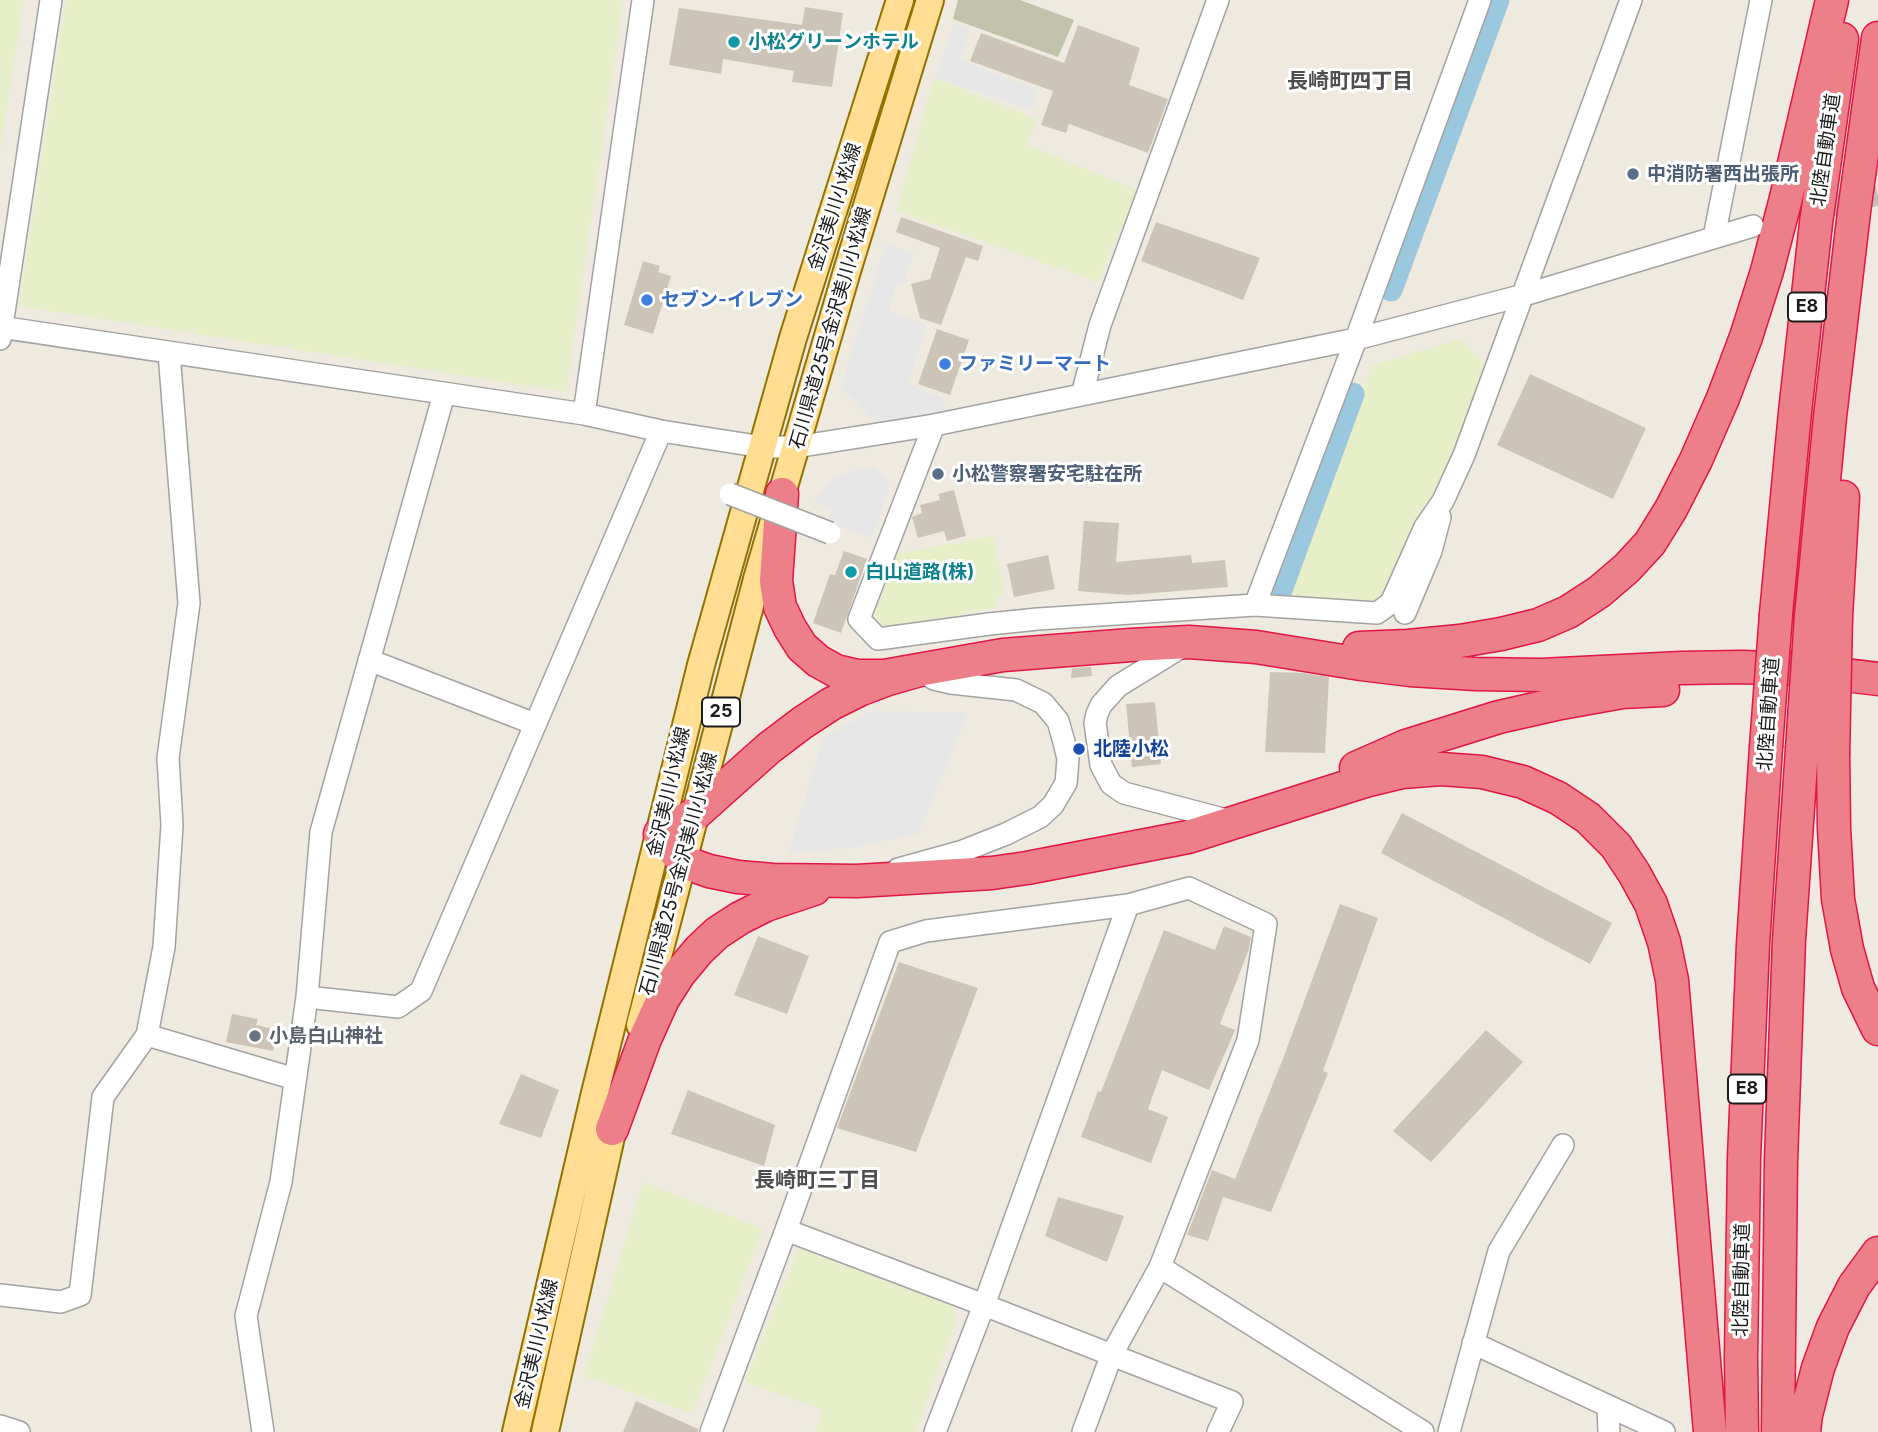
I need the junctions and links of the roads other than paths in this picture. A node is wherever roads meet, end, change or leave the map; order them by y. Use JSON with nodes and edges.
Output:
{"nodes":[{"id":1,"x":51,"y":0,"type":"edge"},
{"id":2,"x":643,"y":0,"type":"edge"},
{"id":3,"x":900,"y":0,"type":"edge"},
{"id":4,"x":930,"y":0,"type":"edge"},
{"id":5,"x":1218,"y":0,"type":"edge"},
{"id":6,"x":1631,"y":0,"type":"edge"},
{"id":7,"x":1761,"y":0,"type":"edge"},
{"id":8,"x":1832,"y":0,"type":"edge"},
{"id":9,"x":1847,"y":0,"type":"edge"},
{"id":10,"x":1473,"y":2,"type":"edge"},
{"id":11,"x":1878,"y":38,"type":"edge"},
{"id":12,"x":1753,"y":226,"type":"tunnel mouth"},
{"id":13,"x":1714,"y":237,"type":"junction"},
{"id":14,"x":1524,"y":295,"type":"junction"},
{"id":15,"x":1,"y":332,"type":"edge"},
{"id":16,"x":1356,"y":340,"type":"junction"},
{"id":17,"x":169,"y":353,"type":"junction"},
{"id":18,"x":444,"y":394,"type":"junction"},
{"id":19,"x":1082,"y":395,"type":"junction"},
{"id":20,"x":584,"y":414,"type":"junction"},
{"id":21,"x":934,"y":425,"type":"junction"},
{"id":22,"x":661,"y":431,"type":"junction"},
{"id":23,"x":763,"y":447,"type":"junction"},
{"id":24,"x":796,"y":447,"type":"junction"},
{"id":25,"x":730,"y":494,"type":"dead end"},
{"id":26,"x":782,"y":494,"type":"junction"},
{"id":27,"x":1443,"y":501,"type":"junction"},
{"id":28,"x":830,"y":533,"type":"dead end"},
{"id":29,"x":1255,"y":605,"type":"junction"},
{"id":30,"x":1405,"y":613,"type":"dead end"},
{"id":31,"x":1823,"y":617,"type":"junction"},
{"id":32,"x":1189,"y":642,"type":"junction"},
{"id":33,"x":1256,"y":647,"type":"junction"},
{"id":34,"x":369,"y":660,"type":"junction"},
{"id":35,"x":920,"y":670,"type":"junction"},
{"id":36,"x":1878,"y":679,"type":"edge"},
{"id":37,"x":1878,"y":699,"type":"edge"},
{"id":38,"x":535,"y":724,"type":"junction"},
{"id":39,"x":1274,"y":810,"type":"junction"},
{"id":40,"x":695,"y":814,"type":"junction"},
{"id":41,"x":1236,"y":823,"type":"junction"},
{"id":42,"x":660,"y":834,"type":"junction"},
{"id":43,"x":684,"y":862,"type":"junction"},
{"id":44,"x":857,"y":881,"type":"junction"},
{"id":45,"x":1128,"y":905,"type":"junction"},
{"id":46,"x":307,"y":997,"type":"junction"},
{"id":47,"x":1878,"y":1029,"type":"edge"},
{"id":48,"x":148,"y":1035,"type":"junction"},
{"id":49,"x":295,"y":1079,"type":"junction"},
{"id":50,"x":612,"y":1129,"type":"junction"},
{"id":51,"x":1563,"y":1144,"type":"dead end"},
{"id":52,"x":786,"y":1230,"type":"junction"},
{"id":53,"x":1878,"y":1253,"type":"edge"},
{"id":54,"x":1160,"y":1267,"type":"junction"},
{"id":55,"x":0,"y":1295,"type":"edge"},
{"id":56,"x":984,"y":1305,"type":"junction"},
{"id":57,"x":1473,"y":1343,"type":"junction"},
{"id":58,"x":1112,"y":1354,"type":"junction"},
{"id":59,"x":1608,"y":1406,"type":"junction"},
{"id":60,"x":0,"y":1426,"type":"edge"},
{"id":61,"x":19,"y":1432,"type":"edge"},
{"id":62,"x":263,"y":1432,"type":"edge"},
{"id":63,"x":516,"y":1432,"type":"edge"},
{"id":64,"x":545,"y":1432,"type":"edge"},
{"id":65,"x":710,"y":1432,"type":"edge"},
{"id":66,"x":935,"y":1432,"type":"edge"},
{"id":67,"x":1083,"y":1432,"type":"edge"},
{"id":68,"x":1218,"y":1432,"type":"edge"},
{"id":69,"x":1423,"y":1432,"type":"edge"},
{"id":70,"x":1449,"y":1432,"type":"edge"},
{"id":71,"x":1609,"y":1432,"type":"edge"},
{"id":72,"x":1664,"y":1432,"type":"edge"},
{"id":73,"x":1710,"y":1432,"type":"edge"},
{"id":74,"x":1742,"y":1432,"type":"edge"},
{"id":75,"x":1778,"y":1432,"type":"edge"},
{"id":76,"x":1804,"y":1432,"type":"edge"}],
"edges":[{"from":1,"to":15,"type":"street"},
{"from":2,"to":20,"type":"street"},
{"from":3,"to":23,"type":"main road","name":"金沢美川小松線","number":"25"},
{"from":4,"to":24,"type":"main road","name":"石川県道25号金沢美川小松線","number":"25"},
{"from":5,"to":19,"type":"street"},
{"from":6,"to":14,"type":"street"},
{"from":7,"to":13,"type":"street"},
{"from":8,"to":33,"type":"highway"},
{"from":9,"to":74,"type":"highway","name":"北陸自動車道","number":"E8","bridge":true},
{"from":10,"to":16,"type":"street"},
{"from":11,"to":31,"type":"highway","name":"北陸自動車道","number":"E8"},
{"from":12,"to":13,"type":"street"},
{"from":13,"to":14,"type":"street"},
{"from":14,"to":16,"type":"street"},
{"from":14,"to":27,"type":"street"},
{"from":15,"to":17,"type":"street"},
{"from":16,"to":19,"type":"street"},
{"from":16,"to":29,"type":"street"},
{"from":17,"to":18,"type":"street"},
{"from":17,"to":48,"type":"street"},
{"from":18,"to":20,"type":"street"},
{"from":18,"to":34,"type":"street"},
{"from":19,"to":21,"type":"street"},
{"from":20,"to":22,"type":"street"},
{"from":21,"to":24,"type":"street"},
{"from":21,"to":29,"type":"street"},
{"from":22,"to":23,"type":"street"},
{"from":22,"to":38,"type":"street"},
{"from":23,"to":24,"type":"street"},
{"from":23,"to":42,"type":"main road","name":"金沢美川小松線","number":"25"},
{"from":24,"to":26,"type":"main road","name":"石川県道25号金沢美川小松線","number":"25"},
{"from":25,"to":28,"type":"street","bridge":true},
{"from":26,"to":35,"type":"highway"},
{"from":26,"to":40,"type":"main road","name":"石川県道25号金沢美川小松線","number":"25"},
{"from":27,"to":29,"type":"street"},
{"from":27,"to":30,"type":"street"},
{"from":31,"to":47,"type":"highway","bridge":true},
{"from":31,"to":75,"type":"highway","name":"北陸自動車道","number":"E8","bridge":true},
{"from":32,"to":33,"type":"highway"},
{"from":32,"to":35,"type":"highway"},
{"from":32,"to":41,"type":"street"},
{"from":33,"to":36,"type":"highway"},
{"from":34,"to":38,"type":"street"},
{"from":34,"to":46,"type":"street"},
{"from":35,"to":40,"type":"highway"},
{"from":35,"to":44,"type":"street"},
{"from":37,"to":39,"type":"highway"},
{"from":38,"to":46,"type":"street"},
{"from":39,"to":41,"type":"highway"},
{"from":39,"to":73,"type":"highway"},
{"from":40,"to":42,"type":"highway"},
{"from":40,"to":43,"type":"main road","name":"石川県道25号金沢美川小松線","number":"25"},
{"from":41,"to":44,"type":"highway"},
{"from":42,"to":43,"type":"highway"},
{"from":42,"to":63,"type":"main road","name":"金沢美川小松線","number":"25"},
{"from":43,"to":44,"type":"highway"},
{"from":43,"to":50,"type":"main road","name":"石川県道25号金沢美川小松線","number":"25"},
{"from":44,"to":50,"type":"highway"},
{"from":45,"to":52,"type":"street"},
{"from":45,"to":54,"type":"street"},
{"from":45,"to":56,"type":"street"},
{"from":46,"to":49,"type":"street"},
{"from":48,"to":49,"type":"street"},
{"from":48,"to":55,"type":"street"},
{"from":49,"to":62,"type":"street"},
{"from":50,"to":64,"type":"main road","name":"石川県道25号金沢美川小松線","number":"25"},
{"from":51,"to":57,"type":"street"},
{"from":52,"to":56,"type":"street"},
{"from":52,"to":65,"type":"street"},
{"from":53,"to":76,"type":"highway"},
{"from":54,"to":58,"type":"street"},
{"from":54,"to":69,"type":"street"},
{"from":56,"to":58,"type":"street"},
{"from":56,"to":66,"type":"street"},
{"from":57,"to":59,"type":"street"},
{"from":57,"to":70,"type":"street"},
{"from":58,"to":67,"type":"street"},
{"from":58,"to":68,"type":"street"},
{"from":59,"to":71,"type":"street"},
{"from":59,"to":72,"type":"street"},
{"from":60,"to":61,"type":"street"}]}
